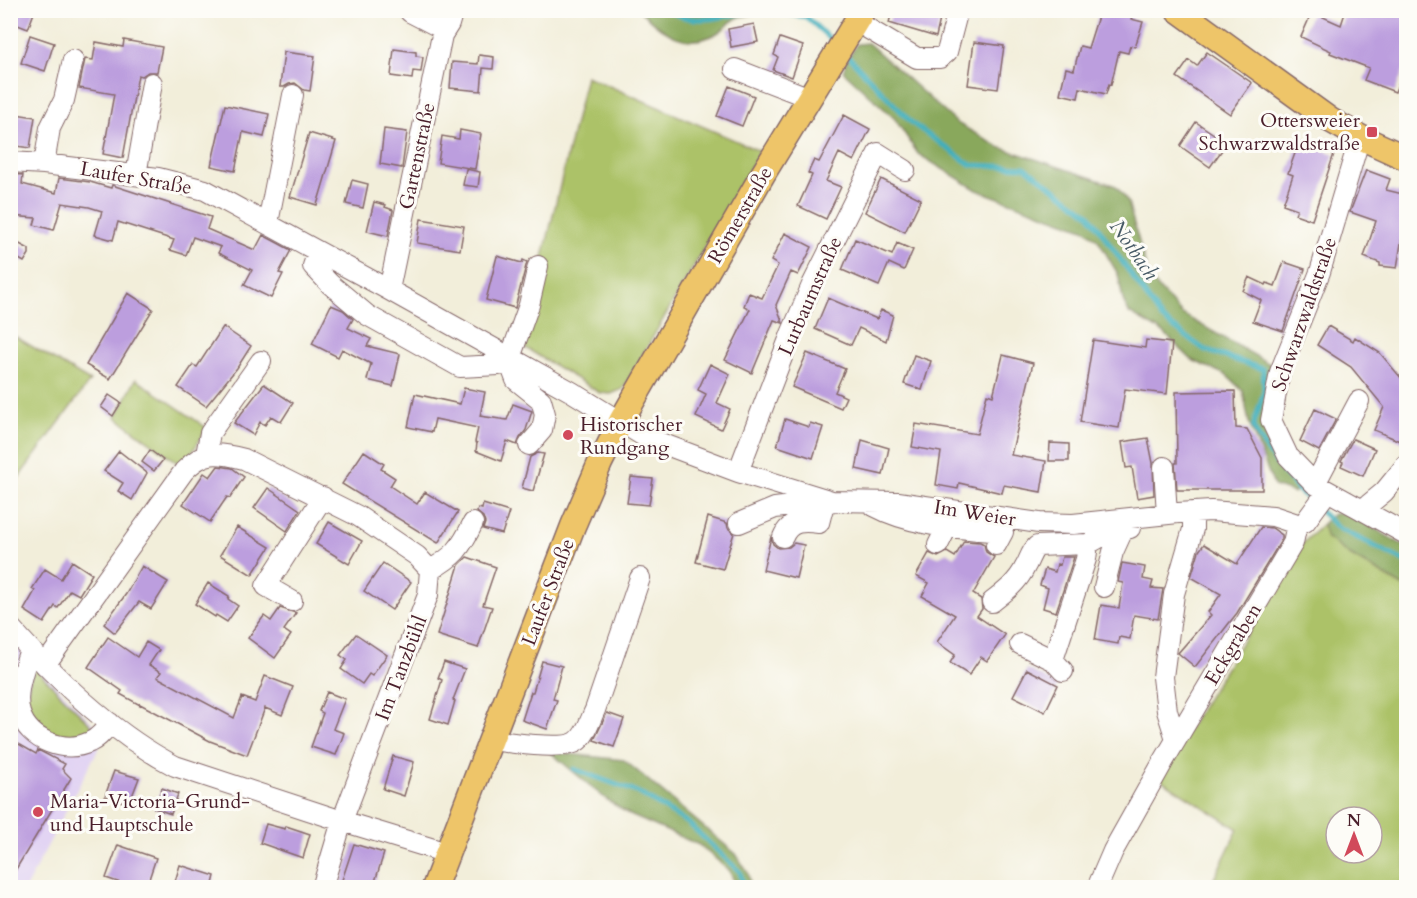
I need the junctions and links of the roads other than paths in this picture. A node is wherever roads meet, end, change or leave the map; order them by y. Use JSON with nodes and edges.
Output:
{"nodes":[{"id":1,"x":958,"y":10,"type":"edge"},
{"id":2,"x":1178,"y":10,"type":"edge"},
{"id":3,"x":410,"y":12,"type":"edge"},
{"id":4,"x":449,"y":21,"type":"edge"},
{"id":5,"x":856,"y":22,"type":"edge"},
{"id":6,"x":73,"y":60,"type":"dead end"},
{"id":7,"x":735,"y":69,"type":"dead end"},
{"id":8,"x":152,"y":83,"type":"dead end"},
{"id":9,"x":293,"y":95,"type":"dead end"},
{"id":10,"x":810,"y":98,"type":"junction"},
{"id":11,"x":1360,"y":137,"type":"junction"},
{"id":12,"x":1407,"y":158,"type":"edge"},
{"id":13,"x":10,"y":162,"type":"edge"},
{"id":14,"x":44,"y":164,"type":"junction"},
{"id":15,"x":905,"y":170,"type":"dead end"},
{"id":16,"x":136,"y":175,"type":"junction"},
{"id":17,"x":268,"y":223,"type":"junction"},
{"id":18,"x":318,"y":252,"type":"junction"},
{"id":19,"x":538,"y":266,"type":"dead end"},
{"id":20,"x":389,"y":290,"type":"junction"},
{"id":21,"x":508,"y":357,"type":"junction"},
{"id":22,"x":261,"y":361,"type":"dead end"},
{"id":23,"x":1359,"y":401,"type":"dead end"},
{"id":24,"x":621,"y":421,"type":"junction"},
{"id":25,"x":529,"y":445,"type":"dead end"},
{"id":26,"x":206,"y":455,"type":"junction"},
{"id":27,"x":1407,"y":465,"type":"edge"},
{"id":28,"x":1164,"y":467,"type":"dead end"},
{"id":29,"x":738,"y":472,"type":"junction"},
{"id":30,"x":1321,"y":492,"type":"junction"},
{"id":31,"x":323,"y":497,"type":"junction"},
{"id":32,"x":867,"y":501,"type":"junction"},
{"id":33,"x":828,"y":503,"type":"junction"},
{"id":34,"x":1362,"y":510,"type":"junction"},
{"id":35,"x":1180,"y":513,"type":"junction"},
{"id":36,"x":739,"y":523,"type":"dead end"},
{"id":37,"x":1301,"y":523,"type":"junction"},
{"id":38,"x":473,"y":524,"type":"dead end"},
{"id":39,"x":946,"y":527,"type":"junction"},
{"id":40,"x":1123,"y":530,"type":"junction"},
{"id":41,"x":1407,"y":534,"type":"edge"},
{"id":42,"x":783,"y":537,"type":"dead end"},
{"id":43,"x":1088,"y":544,"type":"junction"},
{"id":44,"x":938,"y":545,"type":"dead end"},
{"id":45,"x":996,"y":545,"type":"dead end"},
{"id":46,"x":430,"y":570,"type":"junction"},
{"id":47,"x":640,"y":578,"type":"dead end"},
{"id":48,"x":1104,"y":587,"type":"dead end"},
{"id":49,"x":292,"y":601,"type":"dead end"},
{"id":50,"x":992,"y":602,"type":"dead end"},
{"id":51,"x":10,"y":627,"type":"edge"},
{"id":52,"x":1020,"y":644,"type":"dead end"},
{"id":53,"x":30,"y":649,"type":"junction"},
{"id":54,"x":45,"y":665,"type":"junction"},
{"id":55,"x":110,"y":723,"type":"junction"},
{"id":56,"x":491,"y":739,"type":"junction"},
{"id":57,"x":1176,"y":739,"type":"junction"},
{"id":58,"x":342,"y":821,"type":"junction"},
{"id":59,"x":447,"y":853,"type":"junction"},
{"id":60,"x":322,"y":888,"type":"edge"},
{"id":61,"x":434,"y":888,"type":"edge"},
{"id":62,"x":1097,"y":888,"type":"edge"}],
"edges":[{"from":1,"to":5,"type":"street"},
{"from":2,"to":11,"type":"main road"},
{"from":3,"to":4,"type":"street"},
{"from":4,"to":20,"type":"street","name":"Gartenstraße"},
{"from":5,"to":10,"type":"main road","name":"Römerstraße"},
{"from":6,"to":14,"type":"street"},
{"from":7,"to":10,"type":"street"},
{"from":8,"to":16,"type":"street"},
{"from":9,"to":17,"type":"street"},
{"from":10,"to":24,"type":"main road","name":"Römerstraße"},
{"from":11,"to":12,"type":"main road"},
{"from":11,"to":30,"type":"street","name":"Schwarzwaldstraße"},
{"from":13,"to":14,"type":"street","name":"Laufer Straße"},
{"from":14,"to":16,"type":"street","name":"Laufer Straße"},
{"from":15,"to":29,"type":"street","name":"Lurbaumstraße"},
{"from":16,"to":17,"type":"street","name":"Laufer Straße"},
{"from":17,"to":18,"type":"street","name":"Laufer Straße"},
{"from":18,"to":20,"type":"street","name":"Laufer Straße"},
{"from":18,"to":21,"type":"street"},
{"from":19,"to":21,"type":"street"},
{"from":20,"to":21,"type":"street","name":"Laufer Straße"},
{"from":21,"to":24,"type":"street","name":"Laufer Straße"},
{"from":21,"to":25,"type":"street"},
{"from":22,"to":26,"type":"street"},
{"from":23,"to":30,"type":"street"},
{"from":24,"to":29,"type":"street","name":"Im Weier"},
{"from":24,"to":56,"type":"main road","name":"Laufer Straße"},
{"from":26,"to":31,"type":"street"},
{"from":26,"to":54,"type":"street"},
{"from":27,"to":34,"type":"street"},
{"from":28,"to":35,"type":"street"},
{"from":29,"to":33,"type":"street","name":"Im Weier"},
{"from":30,"to":34,"type":"street","name":"Schwarzwaldstraße"},
{"from":30,"to":37,"type":"street"},
{"from":31,"to":46,"type":"street"},
{"from":31,"to":49,"type":"street"},
{"from":32,"to":33,"type":"street","name":"Im Weier"},
{"from":32,"to":35,"type":"street","name":"Im Weier"},
{"from":32,"to":39,"type":"street"},
{"from":33,"to":36,"type":"street"},
{"from":33,"to":42,"type":"street"},
{"from":34,"to":41,"type":"street","name":"Schwarzwaldstraße"},
{"from":35,"to":37,"type":"street","name":"Im Weier"},
{"from":35,"to":40,"type":"street"},
{"from":35,"to":57,"type":"street"},
{"from":37,"to":57,"type":"street","name":"Eckgraben"},
{"from":38,"to":46,"type":"street"},
{"from":39,"to":44,"type":"street"},
{"from":39,"to":45,"type":"street"},
{"from":40,"to":43,"type":"street"},
{"from":40,"to":48,"type":"street"},
{"from":43,"to":50,"type":"street"},
{"from":43,"to":52,"type":"street"},
{"from":46,"to":58,"type":"street","name":"Im Tanzbühl"},
{"from":47,"to":56,"type":"street"},
{"from":51,"to":53,"type":"street"},
{"from":53,"to":54,"type":"street"},
{"from":53,"to":55,"type":"street"},
{"from":54,"to":55,"type":"street"},
{"from":55,"to":58,"type":"street"},
{"from":56,"to":59,"type":"main road","name":"Laufer Straße"},
{"from":57,"to":62,"type":"street","name":"Eckgraben"},
{"from":58,"to":59,"type":"street"},
{"from":58,"to":60,"type":"street","name":"Im Tanzbühl"},
{"from":59,"to":61,"type":"main road","name":"Laufer Straße"}]}
